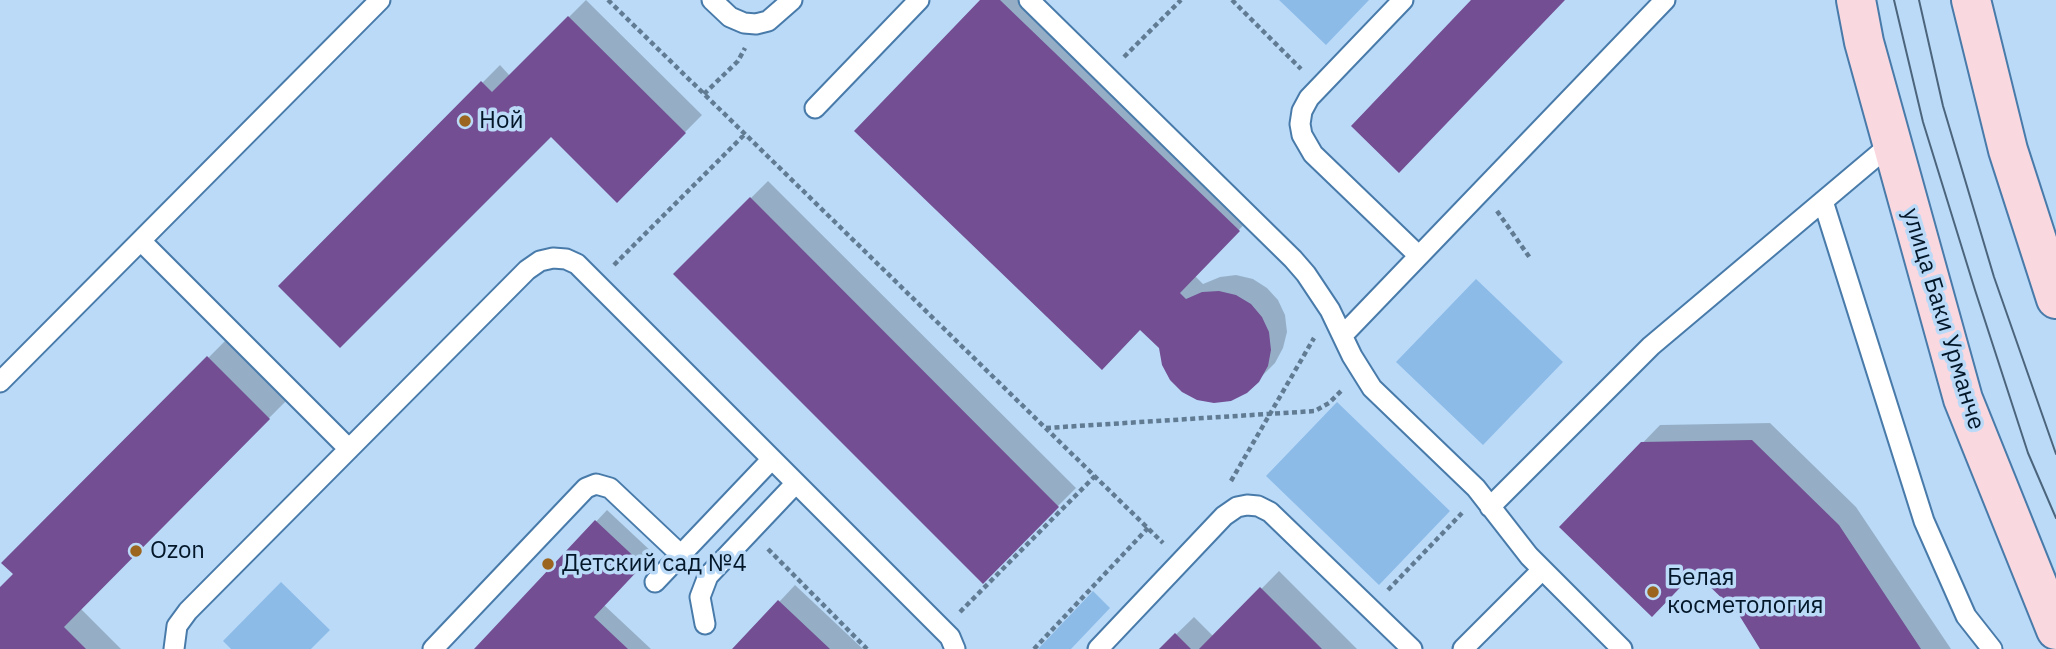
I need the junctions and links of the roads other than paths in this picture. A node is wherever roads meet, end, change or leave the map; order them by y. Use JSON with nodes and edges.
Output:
{"nodes":[{"id":1,"x":380,"y":0,"type":"edge"},
{"id":2,"x":712,"y":0,"type":"edge"},
{"id":3,"x":792,"y":0,"type":"edge"},
{"id":4,"x":919,"y":0,"type":"edge"},
{"id":5,"x":1030,"y":0,"type":"edge"},
{"id":6,"x":1403,"y":0,"type":"edge"},
{"id":7,"x":1665,"y":0,"type":"edge"},
{"id":8,"x":1856,"y":0,"type":"edge"},
{"id":9,"x":1971,"y":0,"type":"edge"},
{"id":10,"x":815,"y":108,"type":"dead end"},
{"id":11,"x":1892,"y":143,"type":"junction"},
{"id":12,"x":1824,"y":201,"type":"junction"},
{"id":13,"x":141,"y":241,"type":"junction"},
{"id":14,"x":1419,"y":256,"type":"junction"},
{"id":15,"x":2056,"y":299,"type":"edge"},
{"id":16,"x":1343,"y":335,"type":"junction"},
{"id":17,"x":0,"y":382,"type":"edge"},
{"id":18,"x":349,"y":449,"type":"junction"},
{"id":19,"x":772,"y":459,"type":"junction"},
{"id":20,"x":796,"y":483,"type":"junction"},
{"id":21,"x":1485,"y":500,"type":"junction"},
{"id":22,"x":681,"y":555,"type":"junction"},
{"id":23,"x":1542,"y":569,"type":"junction"},
{"id":24,"x":655,"y":582,"type":"dead end"},
{"id":25,"x":705,"y":624,"type":"dead end"},
{"id":26,"x":2056,"y":630,"type":"edge"},
{"id":27,"x":174,"y":649,"type":"edge"},
{"id":28,"x":433,"y":649,"type":"edge"},
{"id":29,"x":955,"y":649,"type":"edge"},
{"id":30,"x":1097,"y":649,"type":"edge"},
{"id":31,"x":1412,"y":649,"type":"edge"},
{"id":32,"x":1463,"y":649,"type":"edge"},
{"id":33,"x":1622,"y":649,"type":"edge"},
{"id":34,"x":1992,"y":649,"type":"edge"}],
"edges":[{"from":1,"to":13,"type":"lane"},
{"from":2,"to":3,"type":"lane"},
{"from":4,"to":10,"type":"lane"},
{"from":5,"to":16,"type":"lane"},
{"from":6,"to":14,"type":"lane"},
{"from":7,"to":14,"type":"lane"},
{"from":8,"to":11,"type":"main road","name":"улица Баки Урманче"},
{"from":9,"to":15,"type":"main road"},
{"from":11,"to":12,"type":"lane"},
{"from":11,"to":26,"type":"main road","name":"улица Баки Урманче"},
{"from":12,"to":21,"type":"lane"},
{"from":12,"to":34,"type":"lane"},
{"from":13,"to":17,"type":"lane"},
{"from":13,"to":18,"type":"lane"},
{"from":14,"to":16,"type":"lane"},
{"from":16,"to":21,"type":"lane"},
{"from":18,"to":19,"type":"lane"},
{"from":18,"to":27,"type":"lane"},
{"from":19,"to":20,"type":"lane"},
{"from":19,"to":22,"type":"lane"},
{"from":20,"to":25,"type":"lane"},
{"from":20,"to":29,"type":"lane"},
{"from":21,"to":23,"type":"lane"},
{"from":22,"to":24,"type":"lane"},
{"from":22,"to":28,"type":"lane"},
{"from":23,"to":32,"type":"lane"},
{"from":23,"to":33,"type":"lane"},
{"from":30,"to":31,"type":"lane"}]}
